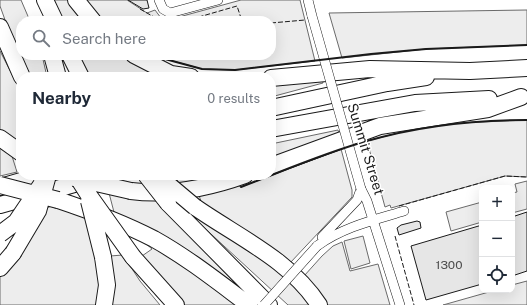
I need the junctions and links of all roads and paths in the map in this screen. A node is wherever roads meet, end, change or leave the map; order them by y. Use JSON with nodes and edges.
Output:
{"nodes":[{"id":1,"x":36,"y":0,"type":"edge"},
{"id":2,"x":45,"y":0,"type":"edge"},
{"id":3,"x":76,"y":0,"type":"edge"},
{"id":4,"x":159,"y":0,"type":"edge"},
{"id":5,"x":218,"y":0,"type":"edge"},
{"id":6,"x":308,"y":0,"type":"edge"},
{"id":7,"x":41,"y":16,"type":"edge"},
{"id":8,"x":52,"y":16,"type":"edge"},
{"id":9,"x":89,"y":16,"type":"edge"},
{"id":10,"x":0,"y":27,"type":"edge"},
{"id":11,"x":53,"y":60,"type":"edge"},
{"id":12,"x":72,"y":60,"type":"edge"},
{"id":13,"x":144,"y":60,"type":"edge"},
{"id":14,"x":527,"y":68,"type":"edge"},
{"id":15,"x":470,"y":71,"type":"junction"},
{"id":16,"x":20,"y":72,"type":"edge"},
{"id":17,"x":57,"y":72,"type":"edge"},
{"id":18,"x":78,"y":72,"type":"edge"},
{"id":19,"x":167,"y":72,"type":"edge"},
{"id":20,"x":276,"y":78,"type":"edge"},
{"id":21,"x":524,"y":97,"type":"edge"},
{"id":22,"x":276,"y":107,"type":"edge"},
{"id":23,"x":276,"y":128,"type":"edge"},
{"id":24,"x":0,"y":138,"type":"edge"},
{"id":25,"x":16,"y":149,"type":"edge"},
{"id":26,"x":276,"y":164,"type":"edge"},
{"id":27,"x":25,"y":180,"type":"edge"},
{"id":28,"x":43,"y":180,"type":"edge"},
{"id":29,"x":44,"y":180,"type":"edge"},
{"id":30,"x":78,"y":180,"type":"edge"},
{"id":31,"x":81,"y":180,"type":"edge"},
{"id":32,"x":88,"y":180,"type":"edge"},
{"id":33,"x":150,"y":180,"type":"edge"},
{"id":34,"x":163,"y":180,"type":"edge"},
{"id":35,"x":228,"y":180,"type":"edge"},
{"id":36,"x":0,"y":186,"type":"edge"},
{"id":37,"x":361,"y":189,"type":"junction"},
{"id":38,"x":85,"y":201,"type":"junction"},
{"id":39,"x":0,"y":205,"type":"edge"},
{"id":40,"x":404,"y":212,"type":"dead end"},
{"id":41,"x":374,"y":220,"type":"junction"},
{"id":42,"x":0,"y":234,"type":"edge"},
{"id":43,"x":318,"y":246,"type":"junction"},
{"id":44,"x":0,"y":268,"type":"edge"},
{"id":45,"x":104,"y":305,"type":"edge"},
{"id":46,"x":176,"y":305,"type":"edge"},
{"id":47,"x":249,"y":305,"type":"edge"},
{"id":48,"x":264,"y":305,"type":"edge"},
{"id":49,"x":268,"y":305,"type":"edge"},
{"id":50,"x":320,"y":305,"type":"edge"},
{"id":51,"x":400,"y":305,"type":"edge"}],
"edges":[{"from":1,"to":7,"type":"highway"},
{"from":2,"to":8,"type":"highway"},
{"from":3,"to":9,"type":"highway"},
{"from":4,"to":5,"type":"street"},
{"from":6,"to":37,"type":"street","name":"Summit Street","bridge":true},
{"from":10,"to":16,"type":"highway"},
{"from":11,"to":17,"type":"highway"},
{"from":12,"to":18,"type":"highway"},
{"from":13,"to":19,"type":"highway"},
{"from":14,"to":15,"type":"highway"},
{"from":15,"to":20,"type":"highway"},
{"from":15,"to":22,"type":"highway"},
{"from":21,"to":23,"type":"highway"},
{"from":21,"to":26,"type":"highway"},
{"from":24,"to":25,"type":"highway"},
{"from":27,"to":36,"type":"highway"},
{"from":28,"to":42,"type":"highway","bridge":true},
{"from":29,"to":44,"type":"highway","bridge":true},
{"from":30,"to":38,"type":"highway","bridge":true},
{"from":31,"to":35,"type":"highway","bridge":true},
{"from":32,"to":39,"type":"highway"},
{"from":33,"to":49,"type":"highway","bridge":true},
{"from":34,"to":50,"type":"highway","bridge":true},
{"from":36,"to":38,"type":"highway","bridge":true},
{"from":37,"to":41,"type":"street","name":"Summit Street"},
{"from":37,"to":43,"type":"street"},
{"from":38,"to":45,"type":"highway","bridge":true},
{"from":38,"to":46,"type":"highway","bridge":true},
{"from":38,"to":47,"type":"highway"},
{"from":40,"to":41,"type":"street"},
{"from":41,"to":43,"type":"street"},
{"from":41,"to":51,"type":"street","name":"Summit Street"},
{"from":43,"to":48,"type":"street","bridge":true}]}
